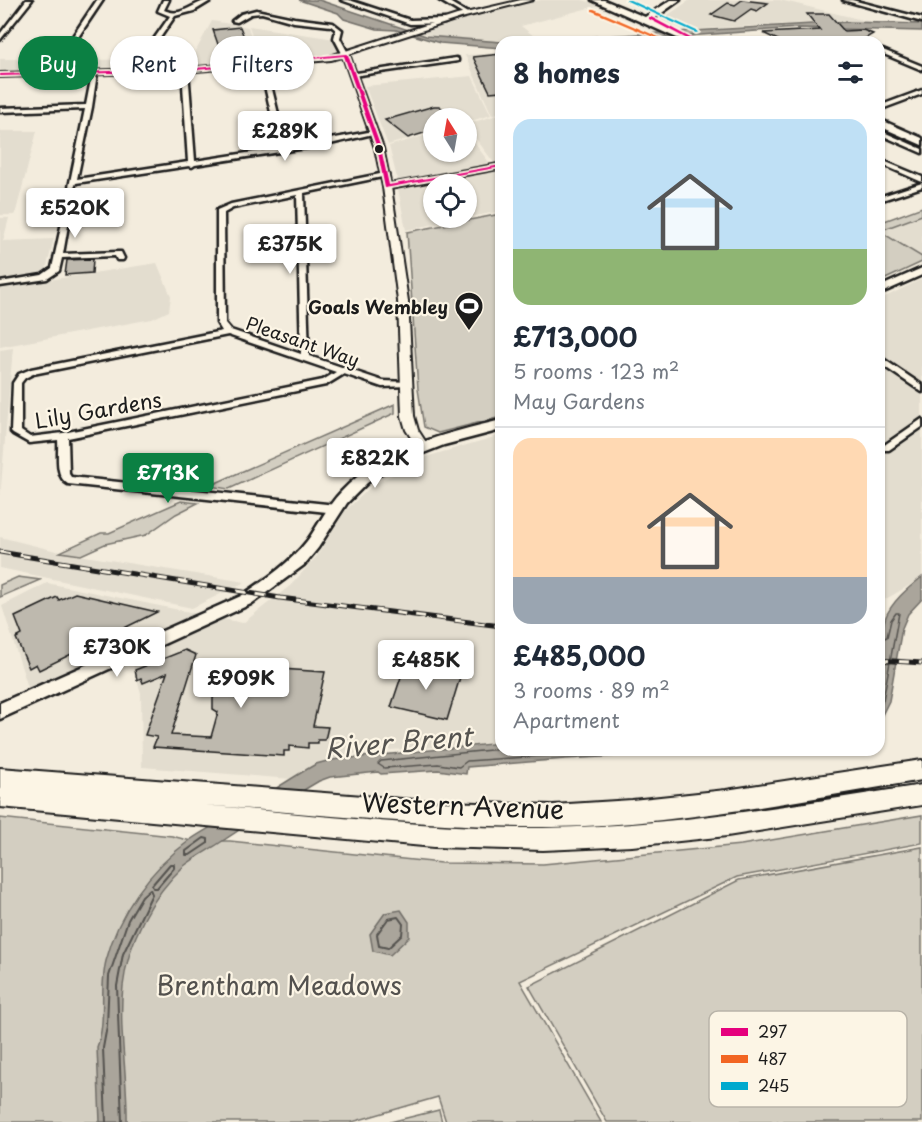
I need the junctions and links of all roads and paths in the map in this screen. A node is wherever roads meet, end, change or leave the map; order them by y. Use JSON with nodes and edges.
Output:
{"nodes":[{"id":1,"x":29,"y":0,"type":"edge"},
{"id":2,"x":100,"y":0,"type":"edge"},
{"id":3,"x":166,"y":0,"type":"edge"},
{"id":4,"x":209,"y":0,"type":"edge"},
{"id":5,"x":344,"y":0,"type":"edge"},
{"id":6,"x":442,"y":0,"type":"edge"},
{"id":7,"x":530,"y":0,"type":"edge"},
{"id":8,"x":596,"y":0,"type":"edge"},
{"id":9,"x":606,"y":0,"type":"edge"},
{"id":10,"x":676,"y":0,"type":"edge"},
{"id":11,"x":846,"y":0,"type":"edge"},
{"id":12,"x":250,"y":8,"type":"dead end"},
{"id":13,"x":259,"y":9,"type":"junction"},
{"id":14,"x":466,"y":14,"type":"junction"},
{"id":15,"x":173,"y":15,"type":"junction"},
{"id":16,"x":239,"y":19,"type":"dead end"},
{"id":17,"x":648,"y":19,"type":"junction"},
{"id":18,"x":922,"y":20,"type":"edge"},
{"id":19,"x":445,"y":21,"type":"junction"},
{"id":20,"x":680,"y":35,"type":"edge"},
{"id":21,"x":76,"y":36,"type":"edge"},
{"id":22,"x":159,"y":36,"type":"edge"},
{"id":23,"x":0,"y":38,"type":"edge"},
{"id":24,"x":885,"y":53,"type":"edge"},
{"id":25,"x":346,"y":55,"type":"junction"},
{"id":26,"x":314,"y":60,"type":"edge"},
{"id":27,"x":456,"y":60,"type":"dead end"},
{"id":28,"x":922,"y":68,"type":"edge"},
{"id":29,"x":353,"y":74,"type":"junction"},
{"id":30,"x":0,"y":75,"type":"edge"},
{"id":31,"x":18,"y":75,"type":"edge"},
{"id":32,"x":91,"y":90,"type":"edge"},
{"id":33,"x":186,"y":90,"type":"edge"},
{"id":34,"x":269,"y":90,"type":"edge"},
{"id":35,"x":922,"y":92,"type":"edge"},
{"id":36,"x":914,"y":95,"type":"junction"},
{"id":37,"x":922,"y":99,"type":"edge"},
{"id":38,"x":885,"y":106,"type":"edge"},
{"id":39,"x":88,"y":107,"type":"junction"},
{"id":40,"x":0,"y":110,"type":"edge"},
{"id":41,"x":885,"y":126,"type":"edge"},
{"id":42,"x":374,"y":133,"type":"junction"},
{"id":43,"x":885,"y":135,"type":"edge"},
{"id":44,"x":922,"y":142,"type":"edge"},
{"id":45,"x":283,"y":150,"type":"junction"},
{"id":46,"x":922,"y":151,"type":"edge"},
{"id":47,"x":885,"y":164,"type":"edge"},
{"id":48,"x":192,"y":165,"type":"junction"},
{"id":49,"x":495,"y":167,"type":"edge"},
{"id":50,"x":385,"y":175,"type":"junction"},
{"id":51,"x":922,"y":180,"type":"edge"},
{"id":52,"x":922,"y":185,"type":"edge"},
{"id":53,"x":73,"y":186,"type":"junction"},
{"id":54,"x":387,"y":187,"type":"junction"},
{"id":55,"x":300,"y":192,"type":"junction"},
{"id":56,"x":885,"y":197,"type":"edge"},
{"id":57,"x":59,"y":256,"type":"junction"},
{"id":58,"x":120,"y":258,"type":"dead end"},
{"id":59,"x":922,"y":271,"type":"edge"},
{"id":60,"x":0,"y":284,"type":"edge"},
{"id":61,"x":885,"y":288,"type":"edge"},
{"id":62,"x":228,"y":332,"type":"junction"},
{"id":63,"x":305,"y":358,"type":"junction"},
{"id":64,"x":885,"y":362,"type":"edge"},
{"id":65,"x":343,"y":371,"type":"junction"},
{"id":66,"x":406,"y":384,"type":"junction"},
{"id":67,"x":922,"y":389,"type":"edge"},
{"id":68,"x":922,"y":422,"type":"edge"},
{"id":69,"x":495,"y":428,"type":"edge"},
{"id":70,"x":63,"y":436,"type":"junction"},
{"id":71,"x":423,"y":447,"type":"junction"},
{"id":72,"x":886,"y":448,"type":"dead end"},
{"id":73,"x":336,"y":509,"type":"junction"},
{"id":74,"x":0,"y":711,"type":"edge"},
{"id":75,"x":922,"y":770,"type":"edge"},
{"id":76,"x":0,"y":778,"type":"edge"},
{"id":77,"x":922,"y":795,"type":"edge"},
{"id":78,"x":0,"y":797,"type":"edge"}],
"edges":[{"from":1,"to":23,"type":"street"},
{"from":2,"to":21,"type":"street"},
{"from":3,"to":15,"type":"street"},
{"from":4,"to":15,"type":"street"},
{"from":5,"to":19,"type":"street"},
{"from":6,"to":14,"type":"street"},
{"from":7,"to":14,"type":"street"},
{"from":8,"to":17,"type":"main road"},
{"from":9,"to":17,"type":"main road"},
{"from":10,"to":17,"type":"main road"},
{"from":11,"to":18,"type":"street"},
{"from":12,"to":13,"type":"street"},
{"from":13,"to":16,"type":"street"},
{"from":13,"to":25,"type":"street"},
{"from":14,"to":19,"type":"street"},
{"from":15,"to":22,"type":"street"},
{"from":17,"to":20,"type":"main road"},
{"from":17,"to":20,"type":"main road"},
{"from":19,"to":25,"type":"street"},
{"from":24,"to":28,"type":"street"},
{"from":25,"to":26,"type":"street"},
{"from":25,"to":29,"type":"street"},
{"from":27,"to":29,"type":"street"},
{"from":29,"to":42,"type":"street"},
{"from":30,"to":31,"type":"street"},
{"from":32,"to":39,"type":"street"},
{"from":33,"to":48,"type":"street"},
{"from":34,"to":45,"type":"street"},
{"from":35,"to":36,"type":"street"},
{"from":36,"to":37,"type":"street"},
{"from":36,"to":38,"type":"street"},
{"from":39,"to":40,"type":"street"},
{"from":39,"to":53,"type":"street"},
{"from":41,"to":44,"type":"main road"},
{"from":42,"to":45,"type":"street"},
{"from":42,"to":50,"type":"street"},
{"from":43,"to":46,"type":"street"},
{"from":45,"to":48,"type":"street"},
{"from":47,"to":51,"type":"street"},
{"from":48,"to":53,"type":"street"},
{"from":49,"to":54,"type":"street"},
{"from":50,"to":54,"type":"street"},
{"from":50,"to":55,"type":"street","name":"Pleasant Way"},
{"from":52,"to":56,"type":"street"},
{"from":53,"to":57,"type":"street"},
{"from":54,"to":66,"type":"street"},
{"from":55,"to":62,"type":"street","name":"Pleasant Way"},
{"from":55,"to":63,"type":"street"},
{"from":57,"to":58,"type":"street"},
{"from":57,"to":60,"type":"street"},
{"from":59,"to":61,"type":"main road"},
{"from":62,"to":63,"type":"street","name":"Pleasant Way"},
{"from":62,"to":70,"type":"street","name":"Lily Gardens"},
{"from":63,"to":65,"type":"street","name":"Pleasant Way"},
{"from":64,"to":67,"type":"street"},
{"from":65,"to":66,"type":"street","name":"Pleasant Way"},
{"from":65,"to":70,"type":"street","name":"Lily Gardens"},
{"from":66,"to":71,"type":"street"},
{"from":68,"to":72,"type":"street"},
{"from":69,"to":71,"type":"main road"},
{"from":70,"to":73,"type":"street"},
{"from":71,"to":73,"type":"main road"},
{"from":73,"to":74,"type":"main road"},
{"from":75,"to":76,"type":"highway","name":"Western Avenue"},
{"from":77,"to":78,"type":"highway","name":"Western Avenue"}]}
